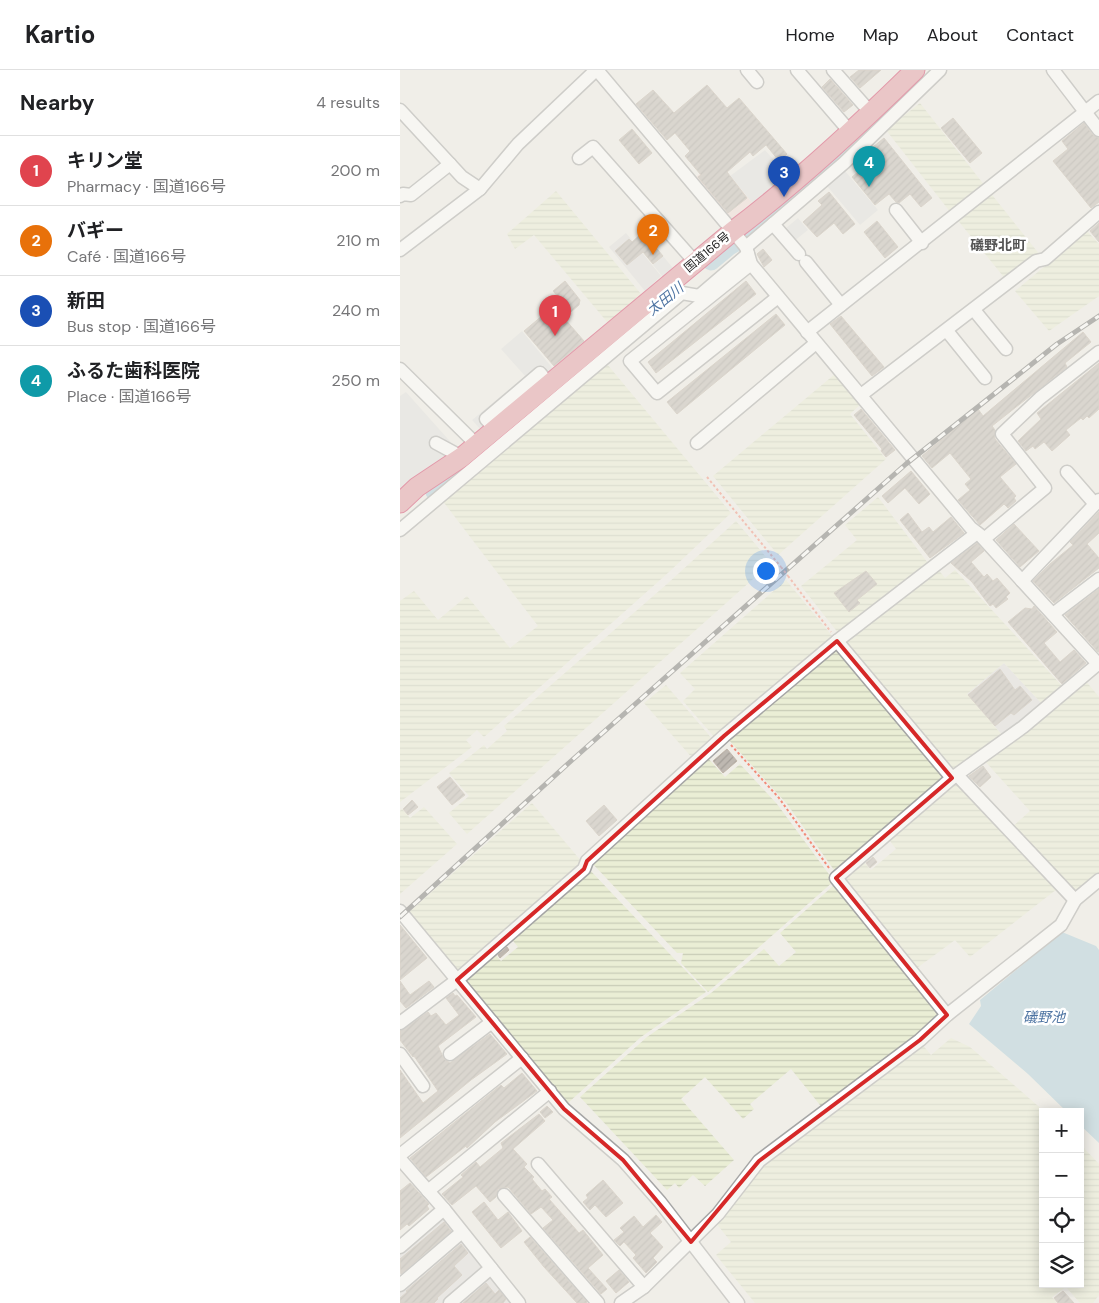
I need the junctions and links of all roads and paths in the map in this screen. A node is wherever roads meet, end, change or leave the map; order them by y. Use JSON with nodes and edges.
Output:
{"nodes":[{"id":1,"x":596,"y":70,"type":"edge"},
{"id":2,"x":747,"y":70,"type":"edge"},
{"id":3,"x":797,"y":70,"type":"edge"},
{"id":4,"x":833,"y":70,"type":"edge"},
{"id":5,"x":915,"y":70,"type":"edge"},
{"id":6,"x":940,"y":70,"type":"edge"},
{"id":7,"x":1053,"y":70,"type":"edge"},
{"id":8,"x":757,"y":82,"type":"dead end"},
{"id":9,"x":1099,"y":101,"type":"edge"},
{"id":10,"x":400,"y":110,"type":"edge"},
{"id":11,"x":871,"y":113,"type":"junction"},
{"id":12,"x":1085,"y":113,"type":"junction"},
{"id":13,"x":405,"y":124,"type":"edge"},
{"id":14,"x":1099,"y":130,"type":"edge"},
{"id":15,"x":851,"y":133,"type":"junction"},
{"id":16,"x":839,"y":157,"type":"junction"},
{"id":17,"x":579,"y":158,"type":"dead end"},
{"id":18,"x":450,"y":164,"type":"junction"},
{"id":19,"x":480,"y":189,"type":"junction"},
{"id":20,"x":400,"y":196,"type":"edge"},
{"id":21,"x":782,"y":206,"type":"junction"},
{"id":22,"x":896,"y":210,"type":"dead end"},
{"id":23,"x":1099,"y":212,"type":"edge"},
{"id":24,"x":773,"y":224,"type":"junction"},
{"id":25,"x":922,"y":242,"type":"junction"},
{"id":26,"x":743,"y":246,"type":"junction"},
{"id":27,"x":400,"y":250,"type":"edge"},
{"id":28,"x":695,"y":262,"type":"junction"},
{"id":29,"x":778,"y":297,"type":"junction"},
{"id":30,"x":841,"y":305,"type":"junction"},
{"id":31,"x":974,"y":310,"type":"junction"},
{"id":32,"x":806,"y":332,"type":"junction"},
{"id":33,"x":947,"y":332,"type":"junction"},
{"id":34,"x":816,"y":343,"type":"junction"},
{"id":35,"x":1006,"y":348,"type":"dead end"},
{"id":36,"x":1099,"y":352,"type":"edge"},
{"id":37,"x":400,"y":369,"type":"edge"},
{"id":38,"x":985,"y":378,"type":"dead end"},
{"id":39,"x":861,"y":396,"type":"junction"},
{"id":40,"x":436,"y":443,"type":"dead end"},
{"id":41,"x":697,"y":443,"type":"dead end"},
{"id":42,"x":476,"y":444,"type":"junction"},
{"id":43,"x":462,"y":457,"type":"junction"},
{"id":44,"x":1067,"y":472,"type":"dead end"},
{"id":45,"x":707,"y":476,"type":"dead end"},
{"id":46,"x":1097,"y":502,"type":"edge"},
{"id":47,"x":400,"y":503,"type":"edge"},
{"id":48,"x":400,"y":530,"type":"edge"},
{"id":49,"x":980,"y":536,"type":"junction"},
{"id":50,"x":1099,"y":578,"type":"edge"},
{"id":51,"x":1022,"y":581,"type":"junction"},
{"id":52,"x":1053,"y":614,"type":"junction"},
{"id":53,"x":837,"y":641,"type":"junction"},
{"id":54,"x":1099,"y":664,"type":"edge"},
{"id":55,"x":724,"y":736,"type":"junction"},
{"id":56,"x":955,"y":776,"type":"junction"},
{"id":57,"x":836,"y":878,"type":"junction"},
{"id":58,"x":1099,"y":880,"type":"edge"},
{"id":59,"x":1075,"y":900,"type":"junction"},
{"id":60,"x":400,"y":911,"type":"edge"},
{"id":61,"x":458,"y":980,"type":"junction"},
{"id":62,"x":946,"y":1015,"type":"junction"},
{"id":63,"x":401,"y":1020,"type":"edge"},
{"id":64,"x":492,"y":1022,"type":"junction"},
{"id":65,"x":400,"y":1054,"type":"edge"},
{"id":66,"x":450,"y":1054,"type":"dead end"},
{"id":67,"x":522,"y":1058,"type":"junction"},
{"id":68,"x":423,"y":1086,"type":"dead end"},
{"id":69,"x":550,"y":1092,"type":"junction"},
{"id":70,"x":400,"y":1155,"type":"edge"},
{"id":71,"x":400,"y":1160,"type":"edge"},
{"id":72,"x":538,"y":1164,"type":"dead end"},
{"id":73,"x":404,"y":1173,"type":"edge"},
{"id":74,"x":428,"y":1191,"type":"junction"},
{"id":75,"x":504,"y":1195,"type":"dead end"},
{"id":76,"x":444,"y":1209,"type":"junction"},
{"id":77,"x":462,"y":1232,"type":"junction"},
{"id":78,"x":691,"y":1242,"type":"junction"},
{"id":79,"x":400,"y":1247,"type":"edge"},
{"id":80,"x":492,"y":1268,"type":"junction"},
{"id":81,"x":400,"y":1285,"type":"edge"},
{"id":82,"x":644,"y":1287,"type":"junction"},
{"id":83,"x":450,"y":1303,"type":"edge"},
{"id":84,"x":519,"y":1303,"type":"edge"},
{"id":85,"x":598,"y":1303,"type":"edge"},
{"id":86,"x":621,"y":1303,"type":"edge"},
{"id":87,"x":738,"y":1303,"type":"edge"}],
"edges":[{"from":1,"to":19,"type":"street"},
{"from":1,"to":26,"type":"street"},
{"from":2,"to":8,"type":"street"},
{"from":3,"to":15,"type":"street"},
{"from":4,"to":11,"type":"street"},
{"from":5,"to":11,"type":"highway","name":"国道166号"},
{"from":6,"to":16,"type":"street"},
{"from":7,"to":12,"type":"street"},
{"from":9,"to":12,"type":"street"},
{"from":10,"to":13,"type":"street"},
{"from":11,"to":15,"type":"highway","name":"国道166号"},
{"from":12,"to":14,"type":"street"},
{"from":12,"to":25,"type":"street"},
{"from":13,"to":18,"type":"street"},
{"from":15,"to":16,"type":"highway","name":"国道166号"},
{"from":16,"to":21,"type":"highway","name":"国道166号"},
{"from":17,"to":28,"type":"street"},
{"from":18,"to":19,"type":"street"},
{"from":18,"to":20,"type":"street"},
{"from":19,"to":27,"type":"street"},
{"from":21,"to":24,"type":"street"},
{"from":21,"to":26,"type":"highway","name":"国道166号"},
{"from":22,"to":25,"type":"street"},
{"from":23,"to":31,"type":"street"},
{"from":24,"to":26,"type":"street"},
{"from":24,"to":30,"type":"street"},
{"from":25,"to":30,"type":"street"},
{"from":26,"to":28,"type":"highway","name":"国道166号"},
{"from":26,"to":29,"type":"street"},
{"from":26,"to":29,"type":"street"},
{"from":26,"to":48,"type":"street"},
{"from":28,"to":42,"type":"highway","name":"国道166号"},
{"from":29,"to":32,"type":"street"},
{"from":30,"to":32,"type":"street"},
{"from":31,"to":33,"type":"street"},
{"from":31,"to":35,"type":"street"},
{"from":32,"to":34,"type":"street"},
{"from":33,"to":38,"type":"street"},
{"from":33,"to":39,"type":"street"},
{"from":34,"to":39,"type":"street"},
{"from":34,"to":41,"type":"street"},
{"from":36,"to":49,"type":"street"},
{"from":37,"to":42,"type":"street"},
{"from":39,"to":49,"type":"street"},
{"from":40,"to":43,"type":"street"},
{"from":42,"to":43,"type":"highway","name":"国道166号"},
{"from":43,"to":47,"type":"highway","name":"国道166号"},
{"from":44,"to":46,"type":"street"},
{"from":45,"to":53,"type":"path","bridge":true},
{"from":46,"to":51,"type":"street"},
{"from":49,"to":51,"type":"street"},
{"from":49,"to":53,"type":"street"},
{"from":50,"to":52,"type":"street"},
{"from":51,"to":52,"type":"street"},
{"from":52,"to":54,"type":"street"},
{"from":53,"to":55,"type":"street"},
{"from":53,"to":56,"type":"street"},
{"from":54,"to":56,"type":"street"},
{"from":55,"to":57,"type":"path"},
{"from":55,"to":61,"type":"street"},
{"from":56,"to":57,"type":"street"},
{"from":56,"to":59,"type":"street"},
{"from":57,"to":62,"type":"street"},
{"from":58,"to":59,"type":"street"},
{"from":59,"to":62,"type":"street"},
{"from":60,"to":61,"type":"street"},
{"from":61,"to":63,"type":"street"},
{"from":61,"to":64,"type":"street"},
{"from":62,"to":78,"type":"street"},
{"from":64,"to":66,"type":"street"},
{"from":64,"to":67,"type":"street"},
{"from":65,"to":68,"type":"street"},
{"from":67,"to":69,"type":"street"},
{"from":67,"to":70,"type":"street"},
{"from":69,"to":74,"type":"street"},
{"from":69,"to":78,"type":"street"},
{"from":71,"to":73,"type":"street"},
{"from":72,"to":82,"type":"street"},
{"from":73,"to":74,"type":"street"},
{"from":74,"to":76,"type":"street"},
{"from":75,"to":85,"type":"street"},
{"from":76,"to":77,"type":"street"},
{"from":76,"to":79,"type":"street"},
{"from":77,"to":80,"type":"street"},
{"from":77,"to":81,"type":"street"},
{"from":78,"to":82,"type":"street"},
{"from":78,"to":87,"type":"street"},
{"from":80,"to":83,"type":"street"},
{"from":80,"to":84,"type":"street"},
{"from":82,"to":86,"type":"street"}]}
